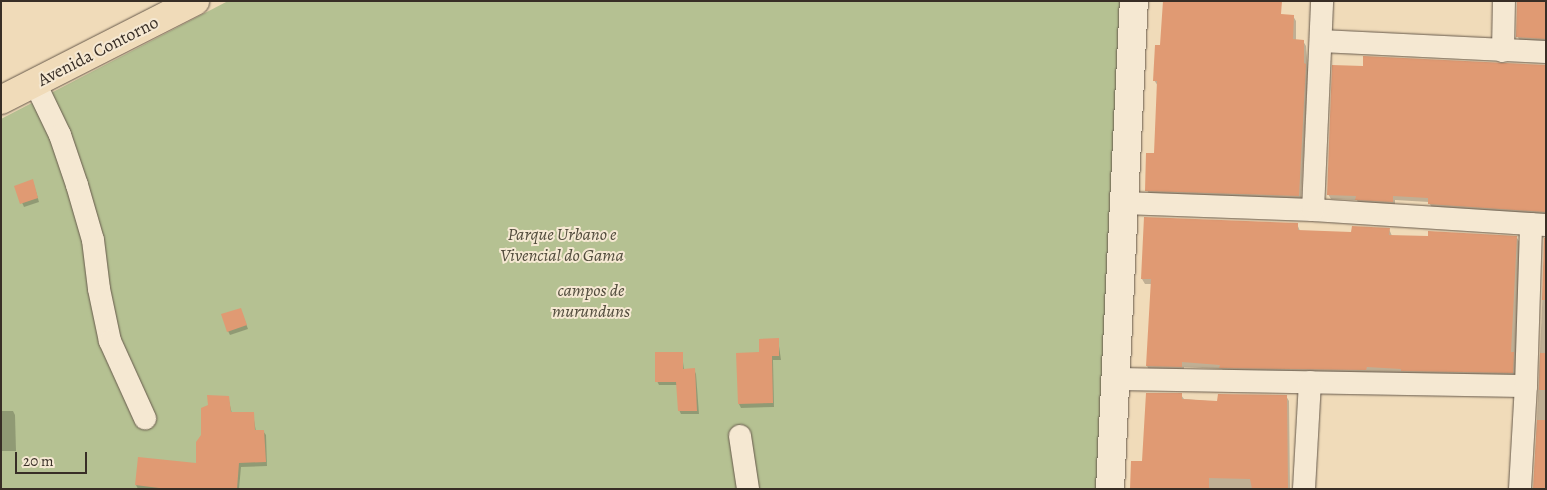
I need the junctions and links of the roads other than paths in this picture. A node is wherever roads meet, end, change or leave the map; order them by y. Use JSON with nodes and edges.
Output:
{"nodes":[{"id":1,"x":195,"y":1,"type":"edge"},
{"id":2,"x":1134,"y":1,"type":"edge"},
{"id":3,"x":1322,"y":1,"type":"edge"},
{"id":4,"x":1504,"y":1,"type":"edge"},
{"id":5,"x":1321,"y":41,"type":"junction"},
{"id":6,"x":1503,"y":51,"type":"junction"},
{"id":7,"x":1546,"y":52,"type":"edge"},
{"id":8,"x":36,"y":83,"type":"junction"},
{"id":9,"x":1,"y":100,"type":"edge"},
{"id":10,"x":1123,"y":203,"type":"junction"},
{"id":11,"x":1312,"y":210,"type":"junction"},
{"id":12,"x":1538,"y":225,"type":"edge"},
{"id":13,"x":1116,"y":379,"type":"junction"},
{"id":14,"x":1310,"y":382,"type":"junction"},
{"id":15,"x":1526,"y":386,"type":"junction"},
{"id":16,"x":145,"y":418,"type":"dead end"},
{"id":17,"x":740,"y":436,"type":"dead end"},
{"id":18,"x":748,"y":489,"type":"edge"},
{"id":19,"x":1110,"y":489,"type":"edge"},
{"id":20,"x":1304,"y":489,"type":"edge"},
{"id":21,"x":1520,"y":489,"type":"edge"}],
"edges":[{"from":1,"to":8,"type":"main road","name":"Avenida Contorno"},
{"from":2,"to":10,"type":"street"},
{"from":3,"to":5,"type":"street"},
{"from":4,"to":6,"type":"street"},
{"from":5,"to":6,"type":"street"},
{"from":5,"to":11,"type":"street"},
{"from":6,"to":7,"type":"street"},
{"from":8,"to":9,"type":"main road","name":"Avenida Contorno"},
{"from":8,"to":16,"type":"street"},
{"from":10,"to":11,"type":"street"},
{"from":10,"to":13,"type":"street"},
{"from":11,"to":12,"type":"street"},
{"from":12,"to":15,"type":"street"},
{"from":13,"to":14,"type":"street"},
{"from":13,"to":19,"type":"street"},
{"from":14,"to":15,"type":"street"},
{"from":14,"to":20,"type":"street"},
{"from":15,"to":21,"type":"street"},
{"from":17,"to":18,"type":"street"}]}
